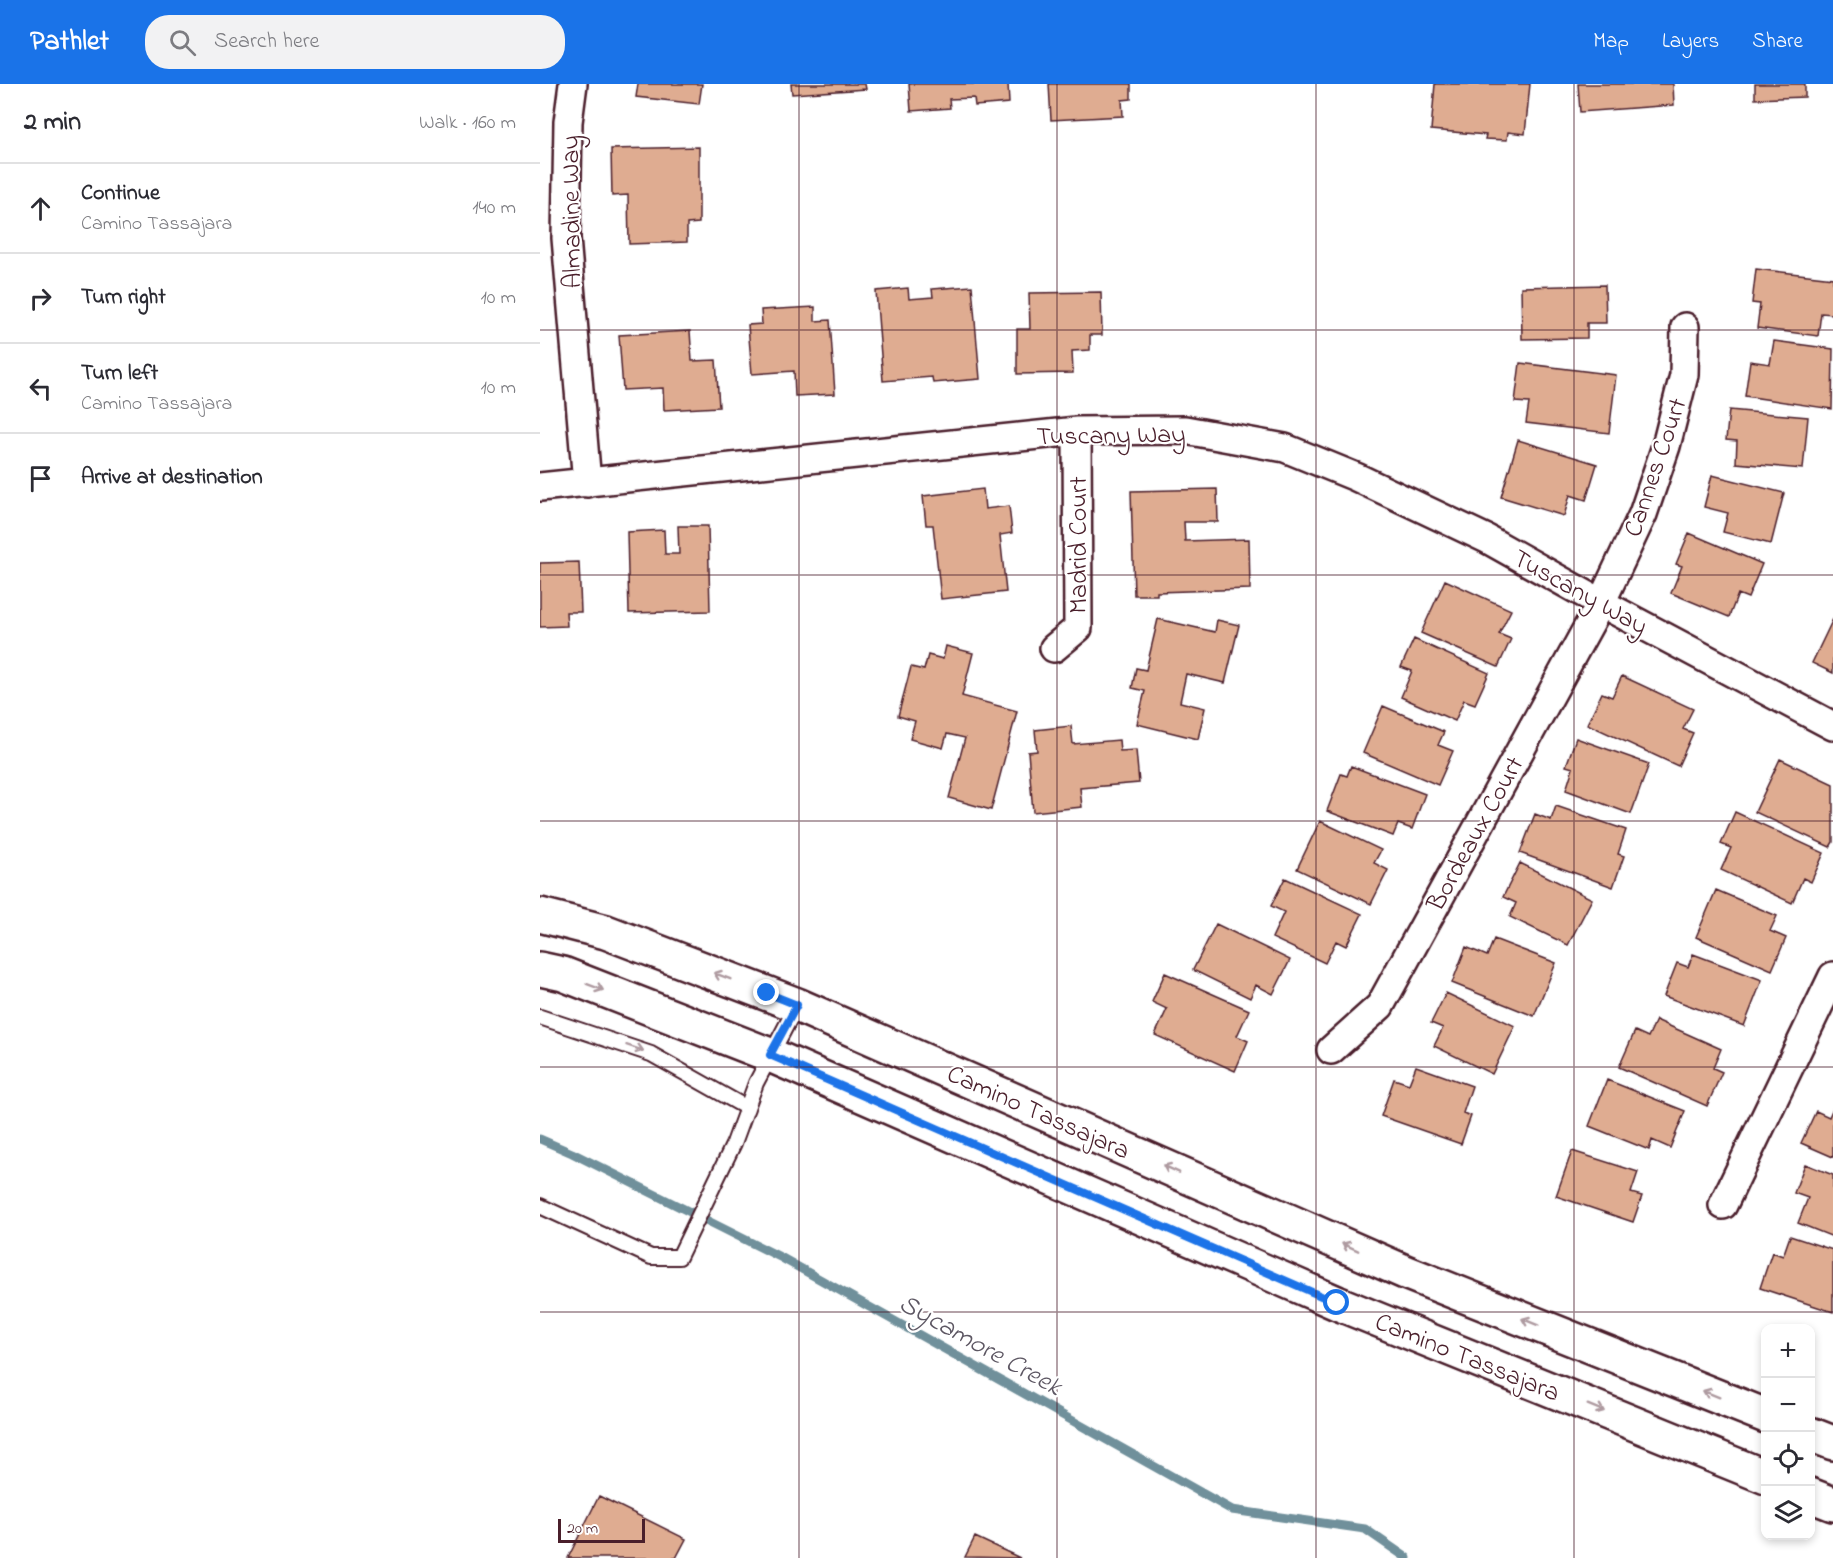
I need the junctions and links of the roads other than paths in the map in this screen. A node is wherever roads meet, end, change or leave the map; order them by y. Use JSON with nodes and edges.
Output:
{"nodes":[{"id":1,"x":573,"y":84,"type":"edge"},
{"id":2,"x":1685,"y":327,"type":"dead end"},
{"id":3,"x":1077,"y":431,"type":"junction"},
{"id":4,"x":587,"y":483,"type":"junction"},
{"id":5,"x":540,"y":487,"type":"edge"},
{"id":6,"x":1601,"y":603,"type":"junction"},
{"id":7,"x":1054,"y":648,"type":"dead end"},
{"id":8,"x":1833,"y":726,"type":"edge"},
{"id":9,"x":540,"y":915,"type":"edge"},
{"id":10,"x":540,"y":969,"type":"edge"},
{"id":11,"x":1833,"y":976,"type":"edge"},
{"id":12,"x":797,"y":1005,"type":"junction"},
{"id":13,"x":540,"y":1017,"type":"edge"},
{"id":14,"x":1331,"y":1050,"type":"dead end"},
{"id":15,"x":770,"y":1055,"type":"junction"},
{"id":16,"x":747,"y":1108,"type":"junction"},
{"id":17,"x":1723,"y":1205,"type":"dead end"},
{"id":18,"x":540,"y":1206,"type":"edge"},
{"id":19,"x":1761,"y":1414,"type":"edge"},
{"id":20,"x":1815,"y":1436,"type":"edge"},
{"id":21,"x":1833,"y":1443,"type":"edge"},
{"id":22,"x":1761,"y":1474,"type":"edge"},
{"id":23,"x":1815,"y":1497,"type":"edge"},
{"id":24,"x":1833,"y":1504,"type":"edge"}],
"edges":[{"from":1,"to":4,"type":"street","name":"Almadine Way"},
{"from":2,"to":6,"type":"street","name":"Cannes Court"},
{"from":3,"to":4,"type":"street","name":"Tuscany Way"},
{"from":3,"to":6,"type":"street","name":"Tuscany Way"},
{"from":3,"to":7,"type":"street","name":"Madrid Court"},
{"from":4,"to":5,"type":"street","name":"Tuscany Way"},
{"from":6,"to":8,"type":"street","name":"Tuscany Way"},
{"from":6,"to":14,"type":"street","name":"Bordeaux Court"},
{"from":12,"to":9,"type":"main road","name":"Camino Tassajara","one_way":true},
{"from":10,"to":15,"type":"main road","name":"Camino Tassajara","one_way":true},
{"from":11,"to":17,"type":"street"},
{"from":12,"to":15,"type":"lane"},
{"from":19,"to":12,"type":"main road","name":"Camino Tassajara","one_way":true},
{"from":13,"to":16,"type":"lane","one_way":true},
{"from":15,"to":16,"type":"lane"},
{"from":15,"to":22,"type":"main road","name":"Camino Tassajara","one_way":true},
{"from":16,"to":18,"type":"lane"},
{"from":20,"to":21,"type":"main road"},
{"from":23,"to":24,"type":"main road"}]}
